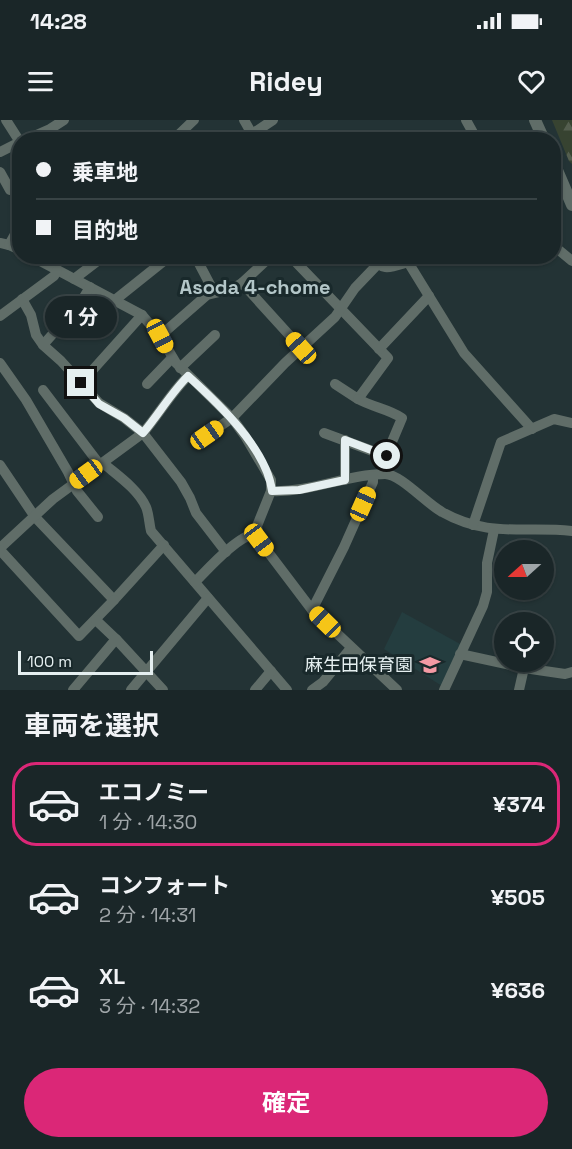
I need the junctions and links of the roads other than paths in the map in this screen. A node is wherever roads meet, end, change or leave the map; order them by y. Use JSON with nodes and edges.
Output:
{"nodes":[{"id":1,"x":64,"y":120,"type":"edge"},
{"id":2,"x":195,"y":120,"type":"edge"},
{"id":3,"x":273,"y":120,"type":"edge"},
{"id":4,"x":43,"y":132,"type":"edge"},
{"id":5,"x":182,"y":132,"type":"edge"},
{"id":6,"x":258,"y":132,"type":"edge"},
{"id":7,"x":0,"y":172,"type":"edge"},
{"id":8,"x":561,"y":179,"type":"edge"},
{"id":9,"x":10,"y":190,"type":"dead end"},
{"id":10,"x":572,"y":205,"type":"edge"},
{"id":11,"x":45,"y":264,"type":"edge"},
{"id":12,"x":94,"y":264,"type":"edge"},
{"id":13,"x":160,"y":264,"type":"edge"},
{"id":14,"x":199,"y":264,"type":"edge"},
{"id":15,"x":262,"y":264,"type":"edge"},
{"id":16,"x":298,"y":264,"type":"edge"},
{"id":17,"x":401,"y":264,"type":"edge"},
{"id":18,"x":409,"y":264,"type":"edge"},
{"id":19,"x":377,"y":265,"type":"joint"},
{"id":20,"x":57,"y":271,"type":"junction"},
{"id":21,"x":74,"y":279,"type":"junction"},
{"id":22,"x":242,"y":283,"type":"junction"},
{"id":23,"x":90,"y":288,"type":"junction"},
{"id":24,"x":214,"y":292,"type":"junction"},
{"id":25,"x":429,"y":296,"type":"junction"},
{"id":26,"x":22,"y":299,"type":"junction"},
{"id":27,"x":115,"y":300,"type":"junction"},
{"id":28,"x":340,"y":309,"type":"junction"},
{"id":29,"x":142,"y":315,"type":"junction"},
{"id":30,"x":0,"y":316,"type":"edge"},
{"id":31,"x":215,"y":335,"type":"dead end"},
{"id":32,"x":160,"y":336,"type":"junction"},
{"id":33,"x":43,"y":345,"type":"junction"},
{"id":34,"x":301,"y":348,"type":"junction"},
{"id":35,"x":379,"y":349,"type":"junction"},
{"id":36,"x":172,"y":358,"type":"junction"},
{"id":37,"x":0,"y":363,"type":"edge"},
{"id":38,"x":184,"y":372,"type":"junction"},
{"id":39,"x":81,"y":383,"type":"junction"},
{"id":40,"x":147,"y":384,"type":"dead end"},
{"id":41,"x":335,"y":384,"type":"dead end"},
{"id":42,"x":43,"y":390,"type":"dead end"},
{"id":43,"x":358,"y":399,"type":"junction"},
{"id":44,"x":232,"y":418,"type":"junction"},
{"id":45,"x":572,"y":423,"type":"edge"},
{"id":46,"x":532,"y":429,"type":"junction"},
{"id":47,"x":143,"y":433,"type":"junction"},
{"id":48,"x":324,"y":433,"type":"dead end"},
{"id":49,"x":207,"y":435,"type":"dead end"},
{"id":50,"x":345,"y":440,"type":"junction"},
{"id":51,"x":101,"y":464,"type":"junction"},
{"id":52,"x":0,"y":465,"type":"edge"},
{"id":53,"x":373,"y":476,"type":"junction"},
{"id":54,"x":345,"y":480,"type":"junction"},
{"id":55,"x":73,"y":484,"type":"junction"},
{"id":56,"x":272,"y":491,"type":"junction"},
{"id":57,"x":35,"y":517,"type":"junction"},
{"id":58,"x":98,"y":517,"type":"dead end"},
{"id":59,"x":473,"y":525,"type":"junction"},
{"id":60,"x":494,"y":530,"type":"junction"},
{"id":61,"x":572,"y":531,"type":"edge"},
{"id":62,"x":256,"y":533,"type":"junction"},
{"id":63,"x":164,"y":545,"type":"junction"},
{"id":64,"x":0,"y":549,"type":"edge"},
{"id":65,"x":226,"y":552,"type":"junction"},
{"id":66,"x":195,"y":582,"type":"junction"},
{"id":67,"x":208,"y":598,"type":"junction"},
{"id":68,"x":114,"y":600,"type":"junction"},
{"id":69,"x":312,"y":610,"type":"junction"},
{"id":70,"x":96,"y":620,"type":"junction"},
{"id":71,"x":116,"y":639,"type":"junction"},
{"id":72,"x":351,"y":648,"type":"junction"},
{"id":73,"x":460,"y":654,"type":"junction"},
{"id":74,"x":494,"y":661,"type":"edge"},
{"id":75,"x":147,"y":671,"type":"junction"},
{"id":76,"x":271,"y":671,"type":"junction"},
{"id":77,"x":523,"y":672,"type":"edge"},
{"id":78,"x":551,"y":672,"type":"edge"},
{"id":79,"x":572,"y":672,"type":"edge"},
{"id":80,"x":393,"y":689,"type":"edge"},
{"id":81,"x":73,"y":690,"type":"edge"},
{"id":82,"x":131,"y":690,"type":"edge"},
{"id":83,"x":164,"y":690,"type":"edge"},
{"id":84,"x":255,"y":690,"type":"edge"},
{"id":85,"x":287,"y":690,"type":"edge"},
{"id":86,"x":312,"y":690,"type":"edge"},
{"id":87,"x":444,"y":690,"type":"edge"},
{"id":88,"x":519,"y":690,"type":"edge"}],
"edges":[{"from":1,"to":4,"type":"street"},
{"from":2,"to":5,"type":"street"},
{"from":3,"to":6,"type":"street"},
{"from":7,"to":9,"type":"street"},
{"from":8,"to":10,"type":"street"},
{"from":11,"to":20,"type":"street"},
{"from":12,"to":21,"type":"street"},
{"from":13,"to":27,"type":"street"},
{"from":14,"to":24,"type":"street"},
{"from":15,"to":22,"type":"street"},
{"from":16,"to":28,"type":"street"},
{"from":17,"to":19,"type":"street"},
{"from":18,"to":25,"type":"street"},
{"from":19,"to":28,"type":"street"},
{"from":20,"to":21,"type":"street"},
{"from":20,"to":26,"type":"street"},
{"from":21,"to":23,"type":"street"},
{"from":22,"to":24,"type":"street"},
{"from":22,"to":34,"type":"street"},
{"from":23,"to":27,"type":"street"},
{"from":23,"to":33,"type":"street"},
{"from":24,"to":32,"type":"street"},
{"from":25,"to":35,"type":"street"},
{"from":25,"to":46,"type":"street"},
{"from":26,"to":30,"type":"street"},
{"from":26,"to":33,"type":"street"},
{"from":27,"to":29,"type":"street"},
{"from":28,"to":34,"type":"street"},
{"from":28,"to":35,"type":"street"},
{"from":29,"to":32,"type":"street"},
{"from":29,"to":39,"type":"street"},
{"from":31,"to":38,"type":"street"},
{"from":32,"to":36,"type":"street"},
{"from":33,"to":39,"type":"street"},
{"from":34,"to":44,"type":"street"},
{"from":35,"to":43,"type":"street"},
{"from":36,"to":38,"type":"street"},
{"from":36,"to":40,"type":"street"},
{"from":37,"to":55,"type":"street"},
{"from":38,"to":44,"type":"street"},
{"from":38,"to":47,"type":"street"},
{"from":39,"to":47,"type":"street"},
{"from":41,"to":43,"type":"street"},
{"from":42,"to":51,"type":"street"},
{"from":43,"to":50,"type":"street"},
{"from":44,"to":49,"type":"street"},
{"from":44,"to":56,"type":"street"},
{"from":45,"to":46,"type":"street"},
{"from":46,"to":59,"type":"street"},
{"from":47,"to":51,"type":"street"},
{"from":47,"to":65,"type":"street"},
{"from":48,"to":50,"type":"street"},
{"from":50,"to":54,"type":"street"},
{"from":51,"to":55,"type":"street"},
{"from":51,"to":63,"type":"street"},
{"from":52,"to":57,"type":"street"},
{"from":53,"to":54,"type":"street"},
{"from":53,"to":59,"type":"street"},
{"from":53,"to":69,"type":"street"},
{"from":54,"to":56,"type":"street"},
{"from":55,"to":57,"type":"street"},
{"from":55,"to":58,"type":"street"},
{"from":56,"to":62,"type":"street"},
{"from":57,"to":64,"type":"street"},
{"from":57,"to":68,"type":"street"},
{"from":59,"to":60,"type":"street"},
{"from":60,"to":61,"type":"street"},
{"from":60,"to":73,"type":"street"},
{"from":62,"to":65,"type":"street"},
{"from":62,"to":69,"type":"street"},
{"from":63,"to":66,"type":"street"},
{"from":63,"to":68,"type":"street"},
{"from":64,"to":70,"type":"street"},
{"from":65,"to":66,"type":"street"},
{"from":66,"to":67,"type":"street"},
{"from":67,"to":75,"type":"street"},
{"from":67,"to":76,"type":"street"},
{"from":68,"to":70,"type":"street"},
{"from":69,"to":72,"type":"street"},
{"from":70,"to":71,"type":"street"},
{"from":71,"to":75,"type":"street"},
{"from":71,"to":81,"type":"street"},
{"from":72,"to":80,"type":"street"},
{"from":72,"to":86,"type":"street"},
{"from":73,"to":74,"type":"street"},
{"from":73,"to":87,"type":"street"},
{"from":75,"to":82,"type":"street"},
{"from":75,"to":83,"type":"street"},
{"from":76,"to":84,"type":"street"},
{"from":76,"to":85,"type":"street"},
{"from":77,"to":88,"type":"street"},
{"from":78,"to":79,"type":"street"}]}
